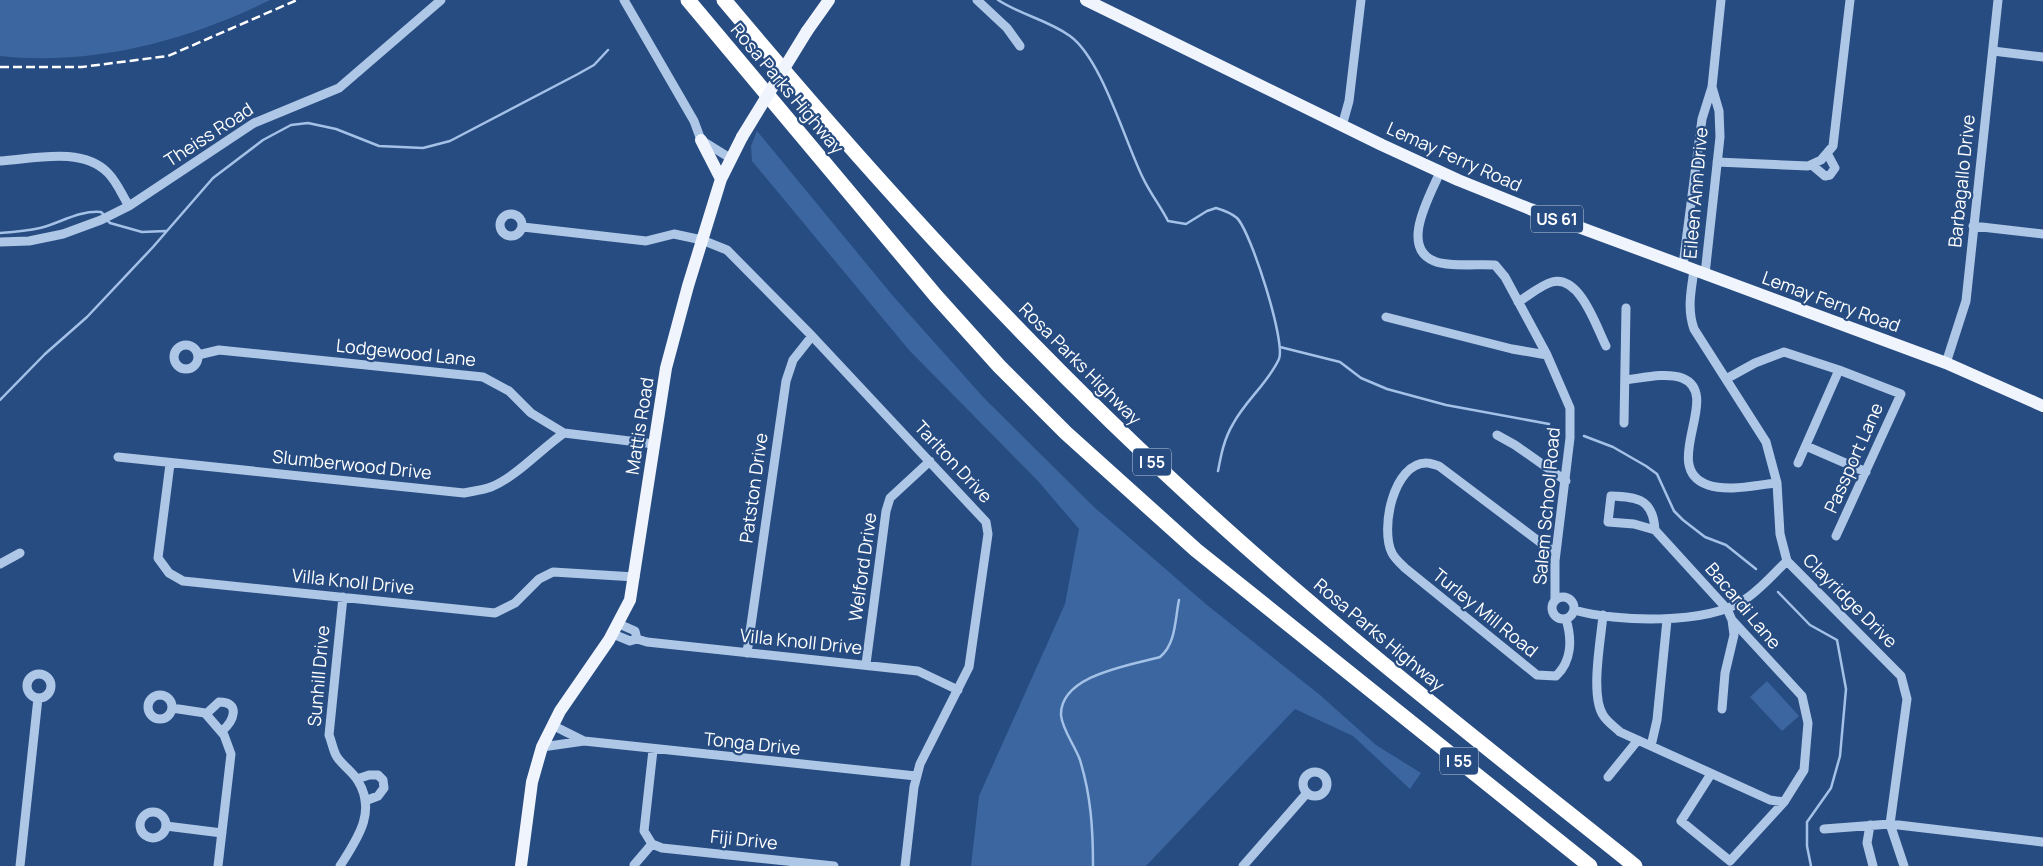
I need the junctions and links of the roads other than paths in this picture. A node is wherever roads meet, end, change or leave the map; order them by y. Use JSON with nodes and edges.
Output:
{"nodes":[{"id":1,"x":441,"y":0,"type":"edge"},
{"id":2,"x":624,"y":0,"type":"edge"},
{"id":3,"x":688,"y":0,"type":"edge"},
{"id":4,"x":724,"y":0,"type":"edge"},
{"id":5,"x":829,"y":0,"type":"edge"},
{"id":6,"x":977,"y":0,"type":"edge"},
{"id":7,"x":1086,"y":0,"type":"edge"},
{"id":8,"x":1362,"y":0,"type":"edge"},
{"id":9,"x":1720,"y":0,"type":"edge"},
{"id":10,"x":1850,"y":0,"type":"edge"},
{"id":11,"x":1998,"y":0,"type":"edge"},
{"id":12,"x":1020,"y":46,"type":"dead end"},
{"id":13,"x":1993,"y":51,"type":"junction"},
{"id":14,"x":2043,"y":57,"type":"edge"},
{"id":15,"x":1712,"y":87,"type":"junction"},
{"id":16,"x":1342,"y":126,"type":"junction"},
{"id":17,"x":701,"y":140,"type":"junction"},
{"id":18,"x":1827,"y":153,"type":"junction"},
{"id":19,"x":730,"y":158,"type":"junction"},
{"id":20,"x":0,"y":161,"type":"edge"},
{"id":21,"x":1717,"y":162,"type":"junction"},
{"id":22,"x":1812,"y":165,"type":"junction"},
{"id":23,"x":1440,"y":172,"type":"junction"},
{"id":24,"x":721,"y":179,"type":"junction"},
{"id":25,"x":129,"y":206,"type":"junction"},
{"id":26,"x":1973,"y":226,"type":"junction"},
{"id":27,"x":523,"y":227,"type":"dead end"},
{"id":28,"x":2043,"y":234,"type":"edge"},
{"id":29,"x":702,"y":240,"type":"junction"},
{"id":30,"x":0,"y":242,"type":"edge"},
{"id":31,"x":1694,"y":270,"type":"junction"},
{"id":32,"x":1518,"y":302,"type":"junction"},
{"id":33,"x":1626,"y":308,"type":"dead end"},
{"id":34,"x":1386,"y":317,"type":"dead end"},
{"id":35,"x":812,"y":336,"type":"junction"},
{"id":36,"x":1606,"y":346,"type":"dead end"},
{"id":37,"x":198,"y":355,"type":"dead end"},
{"id":38,"x":1547,"y":355,"type":"junction"},
{"id":39,"x":1946,"y":364,"type":"junction"},
{"id":40,"x":1839,"y":370,"type":"junction"},
{"id":41,"x":1625,"y":380,"type":"junction"},
{"id":42,"x":1726,"y":380,"type":"junction"},
{"id":43,"x":2043,"y":406,"type":"edge"},
{"id":44,"x":1624,"y":423,"type":"dead end"},
{"id":45,"x":564,"y":433,"type":"junction"},
{"id":46,"x":1498,"y":436,"type":"dead end"},
{"id":47,"x":654,"y":444,"type":"junction"},
{"id":48,"x":1806,"y":446,"type":"junction"},
{"id":49,"x":118,"y":458,"type":"dead end"},
{"id":50,"x":930,"y":461,"type":"junction"},
{"id":51,"x":1798,"y":463,"type":"dead end"},
{"id":52,"x":170,"y":464,"type":"junction"},
{"id":53,"x":1866,"y":472,"type":"junction"},
{"id":54,"x":1566,"y":481,"type":"junction"},
{"id":55,"x":1777,"y":483,"type":"junction"},
{"id":56,"x":1655,"y":530,"type":"junction"},
{"id":57,"x":1836,"y":536,"type":"dead end"},
{"id":58,"x":1556,"y":550,"type":"junction"},
{"id":59,"x":20,"y":554,"type":"dead end"},
{"id":60,"x":1787,"y":561,"type":"junction"},
{"id":61,"x":0,"y":564,"type":"edge"},
{"id":62,"x":635,"y":578,"type":"junction"},
{"id":63,"x":343,"y":597,"type":"junction"},
{"id":64,"x":1555,"y":600,"type":"junction"},
{"id":65,"x":1726,"y":609,"type":"junction"},
{"id":66,"x":1574,"y":610,"type":"junction"},
{"id":67,"x":1603,"y":615,"type":"junction"},
{"id":68,"x":1566,"y":619,"type":"junction"},
{"id":69,"x":1667,"y":620,"type":"junction"},
{"id":70,"x":1732,"y":620,"type":"junction"},
{"id":71,"x":616,"y":629,"type":"junction"},
{"id":72,"x":747,"y":653,"type":"junction"},
{"id":73,"x":866,"y":664,"type":"junction"},
{"id":74,"x":958,"y":690,"type":"junction"},
{"id":75,"x":38,"y":698,"type":"dead end"},
{"id":76,"x":172,"y":708,"type":"dead end"},
{"id":77,"x":1722,"y":709,"type":"dead end"},
{"id":78,"x":206,"y":714,"type":"junction"},
{"id":79,"x":552,"y":724,"type":"junction"},
{"id":80,"x":222,"y":731,"type":"junction"},
{"id":81,"x":1638,"y":740,"type":"junction"},
{"id":82,"x":584,"y":741,"type":"junction"},
{"id":83,"x":1650,"y":746,"type":"junction"},
{"id":84,"x":542,"y":747,"type":"junction"},
{"id":85,"x":653,"y":750,"type":"junction"},
{"id":86,"x":1711,"y":774,"type":"junction"},
{"id":87,"x":916,"y":776,"type":"junction"},
{"id":88,"x":1608,"y":777,"type":"dead end"},
{"id":89,"x":357,"y":780,"type":"junction"},
{"id":90,"x":1307,"y":793,"type":"dead end"},
{"id":91,"x":365,"y":801,"type":"junction"},
{"id":92,"x":1784,"y":802,"type":"junction"},
{"id":93,"x":1890,"y":824,"type":"junction"},
{"id":94,"x":1870,"y":825,"type":"junction"},
{"id":95,"x":166,"y":826,"type":"dead end"},
{"id":96,"x":1824,"y":829,"type":"dead end"},
{"id":97,"x":222,"y":833,"type":"junction"},
{"id":98,"x":2042,"y":842,"type":"edge"},
{"id":99,"x":652,"y":844,"type":"junction"},
{"id":100,"x":634,"y":865,"type":"edge"},
{"id":101,"x":20,"y":866,"type":"edge"},
{"id":102,"x":218,"y":866,"type":"edge"},
{"id":103,"x":340,"y":866,"type":"edge"},
{"id":104,"x":521,"y":866,"type":"edge"},
{"id":105,"x":834,"y":866,"type":"edge"},
{"id":106,"x":905,"y":866,"type":"edge"},
{"id":107,"x":1242,"y":866,"type":"edge"},
{"id":108,"x":1590,"y":866,"type":"edge"},
{"id":109,"x":1635,"y":866,"type":"edge"},
{"id":110,"x":1873,"y":866,"type":"edge"},
{"id":111,"x":1904,"y":866,"type":"edge"}],
"edges":[{"from":1,"to":25,"type":"street","name":"Theiss Road"},
{"from":2,"to":17,"type":"street"},
{"from":3,"to":108,"type":"highway","name":"Rosa Parks Highway","number":"I 55"},
{"from":4,"to":109,"type":"highway","name":"Rosa Parks Highway","number":"I 55"},
{"from":5,"to":19,"type":"main road","name":"Mattis Road","bridge":true},
{"from":6,"to":12,"type":"street"},
{"from":7,"to":16,"type":"main road","name":"Lemay Ferry Road","number":"US 61"},
{"from":8,"to":16,"type":"street"},
{"from":9,"to":15,"type":"street","name":"Eileen Ann Drive"},
{"from":10,"to":18,"type":"street"},
{"from":11,"to":13,"type":"street","name":"Barbagallo Drive"},
{"from":13,"to":14,"type":"street"},
{"from":13,"to":26,"type":"street","name":"Barbagallo Drive"},
{"from":15,"to":21,"type":"street","name":"Eileen Ann Drive"},
{"from":15,"to":31,"type":"street","name":"Eileen Ann Drive"},
{"from":16,"to":23,"type":"main road","name":"Lemay Ferry Road","number":"US 61"},
{"from":17,"to":19,"type":"street"},
{"from":17,"to":24,"type":"main road"},
{"from":18,"to":22,"type":"street"},
{"from":18,"to":22,"type":"street"},
{"from":19,"to":24,"type":"main road","name":"Mattis Road"},
{"from":20,"to":25,"type":"street"},
{"from":21,"to":22,"type":"street"},
{"from":21,"to":31,"type":"street","name":"Eileen Ann Drive"},
{"from":23,"to":31,"type":"main road","name":"Lemay Ferry Road","number":"US 61"},
{"from":23,"to":32,"type":"street","name":"Salem School Road"},
{"from":24,"to":29,"type":"main road","name":"Mattis Road"},
{"from":25,"to":30,"type":"street","name":"Theiss Road"},
{"from":26,"to":28,"type":"street"},
{"from":26,"to":39,"type":"street","name":"Barbagallo Drive"},
{"from":27,"to":29,"type":"street","name":"Tarlton Drive"},
{"from":29,"to":35,"type":"street","name":"Tarlton Drive"},
{"from":29,"to":47,"type":"main road","name":"Mattis Road"},
{"from":31,"to":39,"type":"main road","name":"Lemay Ferry Road","number":"US 61"},
{"from":31,"to":42,"type":"street","name":"Clayridge Drive"},
{"from":32,"to":36,"type":"street"},
{"from":32,"to":38,"type":"street","name":"Salem School Road"},
{"from":33,"to":41,"type":"street"},
{"from":34,"to":38,"type":"street"},
{"from":35,"to":50,"type":"street","name":"Tarlton Drive"},
{"from":35,"to":72,"type":"street","name":"Patston Drive"},
{"from":37,"to":45,"type":"street","name":"Lodgewood Lane"},
{"from":38,"to":54,"type":"street","name":"Salem School Road"},
{"from":39,"to":43,"type":"main road","name":"Lemay Ferry Road","number":"US 61"},
{"from":40,"to":42,"type":"street"},
{"from":40,"to":48,"type":"street"},
{"from":40,"to":53,"type":"street","name":"Passport Lane"},
{"from":41,"to":44,"type":"street"},
{"from":41,"to":55,"type":"street"},
{"from":42,"to":55,"type":"street","name":"Clayridge Drive"},
{"from":45,"to":47,"type":"street","name":"Lodgewood Lane"},
{"from":45,"to":52,"type":"street","name":"Slumberwood Drive"},
{"from":46,"to":54,"type":"street"},
{"from":47,"to":62,"type":"main road","name":"Mattis Road"},
{"from":48,"to":51,"type":"street"},
{"from":48,"to":53,"type":"street"},
{"from":49,"to":52,"type":"street","name":"Slumberwood Drive"},
{"from":50,"to":73,"type":"street","name":"Welford Drive"},
{"from":50,"to":74,"type":"street","name":"Tarlton Drive"},
{"from":52,"to":63,"type":"street","name":"Villa Knoll Drive"},
{"from":53,"to":57,"type":"street","name":"Passport Lane"},
{"from":54,"to":58,"type":"street","name":"Salem School Road"},
{"from":55,"to":60,"type":"street","name":"Clayridge Drive"},
{"from":56,"to":56,"type":"street","name":"Bacardi Lane"},
{"from":56,"to":65,"type":"street","name":"Bacardi Lane"},
{"from":58,"to":64,"type":"street","name":"Salem School Road"},
{"from":58,"to":68,"type":"street","name":"Turley Mill Road"},
{"from":59,"to":61,"type":"street"},
{"from":60,"to":65,"type":"street"},
{"from":60,"to":93,"type":"street","name":"Clayridge Drive"},
{"from":62,"to":63,"type":"street","name":"Villa Knoll Drive"},
{"from":62,"to":71,"type":"main road","name":"Mattis Road"},
{"from":63,"to":89,"type":"street","name":"Sunhill Drive"},
{"from":64,"to":66,"type":"street"},
{"from":64,"to":68,"type":"street"},
{"from":65,"to":69,"type":"street"},
{"from":65,"to":70,"type":"street","name":"Bacardi Lane"},
{"from":66,"to":67,"type":"street"},
{"from":66,"to":68,"type":"street"},
{"from":67,"to":69,"type":"street"},
{"from":67,"to":81,"type":"street"},
{"from":69,"to":83,"type":"street"},
{"from":70,"to":77,"type":"street"},
{"from":70,"to":92,"type":"street","name":"Bacardi Lane"},
{"from":71,"to":72,"type":"street","name":"Villa Knoll Drive"},
{"from":71,"to":79,"type":"main road","name":"Mattis Road"},
{"from":72,"to":73,"type":"street","name":"Villa Knoll Drive"},
{"from":73,"to":74,"type":"street","name":"Villa Knoll Drive"},
{"from":74,"to":87,"type":"street","name":"Tarlton Drive"},
{"from":75,"to":101,"type":"street"},
{"from":76,"to":78,"type":"street"},
{"from":78,"to":80,"type":"street"},
{"from":78,"to":80,"type":"street"},
{"from":79,"to":82,"type":"street","name":"Tonga Drive"},
{"from":79,"to":84,"type":"main road","name":"Mattis Road"},
{"from":80,"to":97,"type":"street"},
{"from":81,"to":83,"type":"street"},
{"from":81,"to":88,"type":"street"},
{"from":82,"to":84,"type":"street","name":"Tonga Drive"},
{"from":82,"to":85,"type":"street","name":"Tonga Drive"},
{"from":83,"to":86,"type":"street"},
{"from":84,"to":104,"type":"main road","name":"Mattis Road"},
{"from":85,"to":87,"type":"street","name":"Tonga Drive"},
{"from":85,"to":99,"type":"street"},
{"from":86,"to":92,"type":"street"},
{"from":86,"to":92,"type":"street"},
{"from":87,"to":106,"type":"street","name":"Tarlton Drive"},
{"from":89,"to":91,"type":"street","name":"Sunhill Drive"},
{"from":89,"to":91,"type":"street"},
{"from":90,"to":107,"type":"street"},
{"from":91,"to":103,"type":"street","name":"Sunhill Drive"},
{"from":93,"to":94,"type":"street"},
{"from":93,"to":98,"type":"street"},
{"from":93,"to":111,"type":"street","name":"Clayridge Drive"},
{"from":94,"to":96,"type":"street"},
{"from":94,"to":110,"type":"street"},
{"from":95,"to":97,"type":"street"},
{"from":97,"to":102,"type":"street"},
{"from":99,"to":100,"type":"street"},
{"from":99,"to":105,"type":"street","name":"Fiji Drive"}]}
